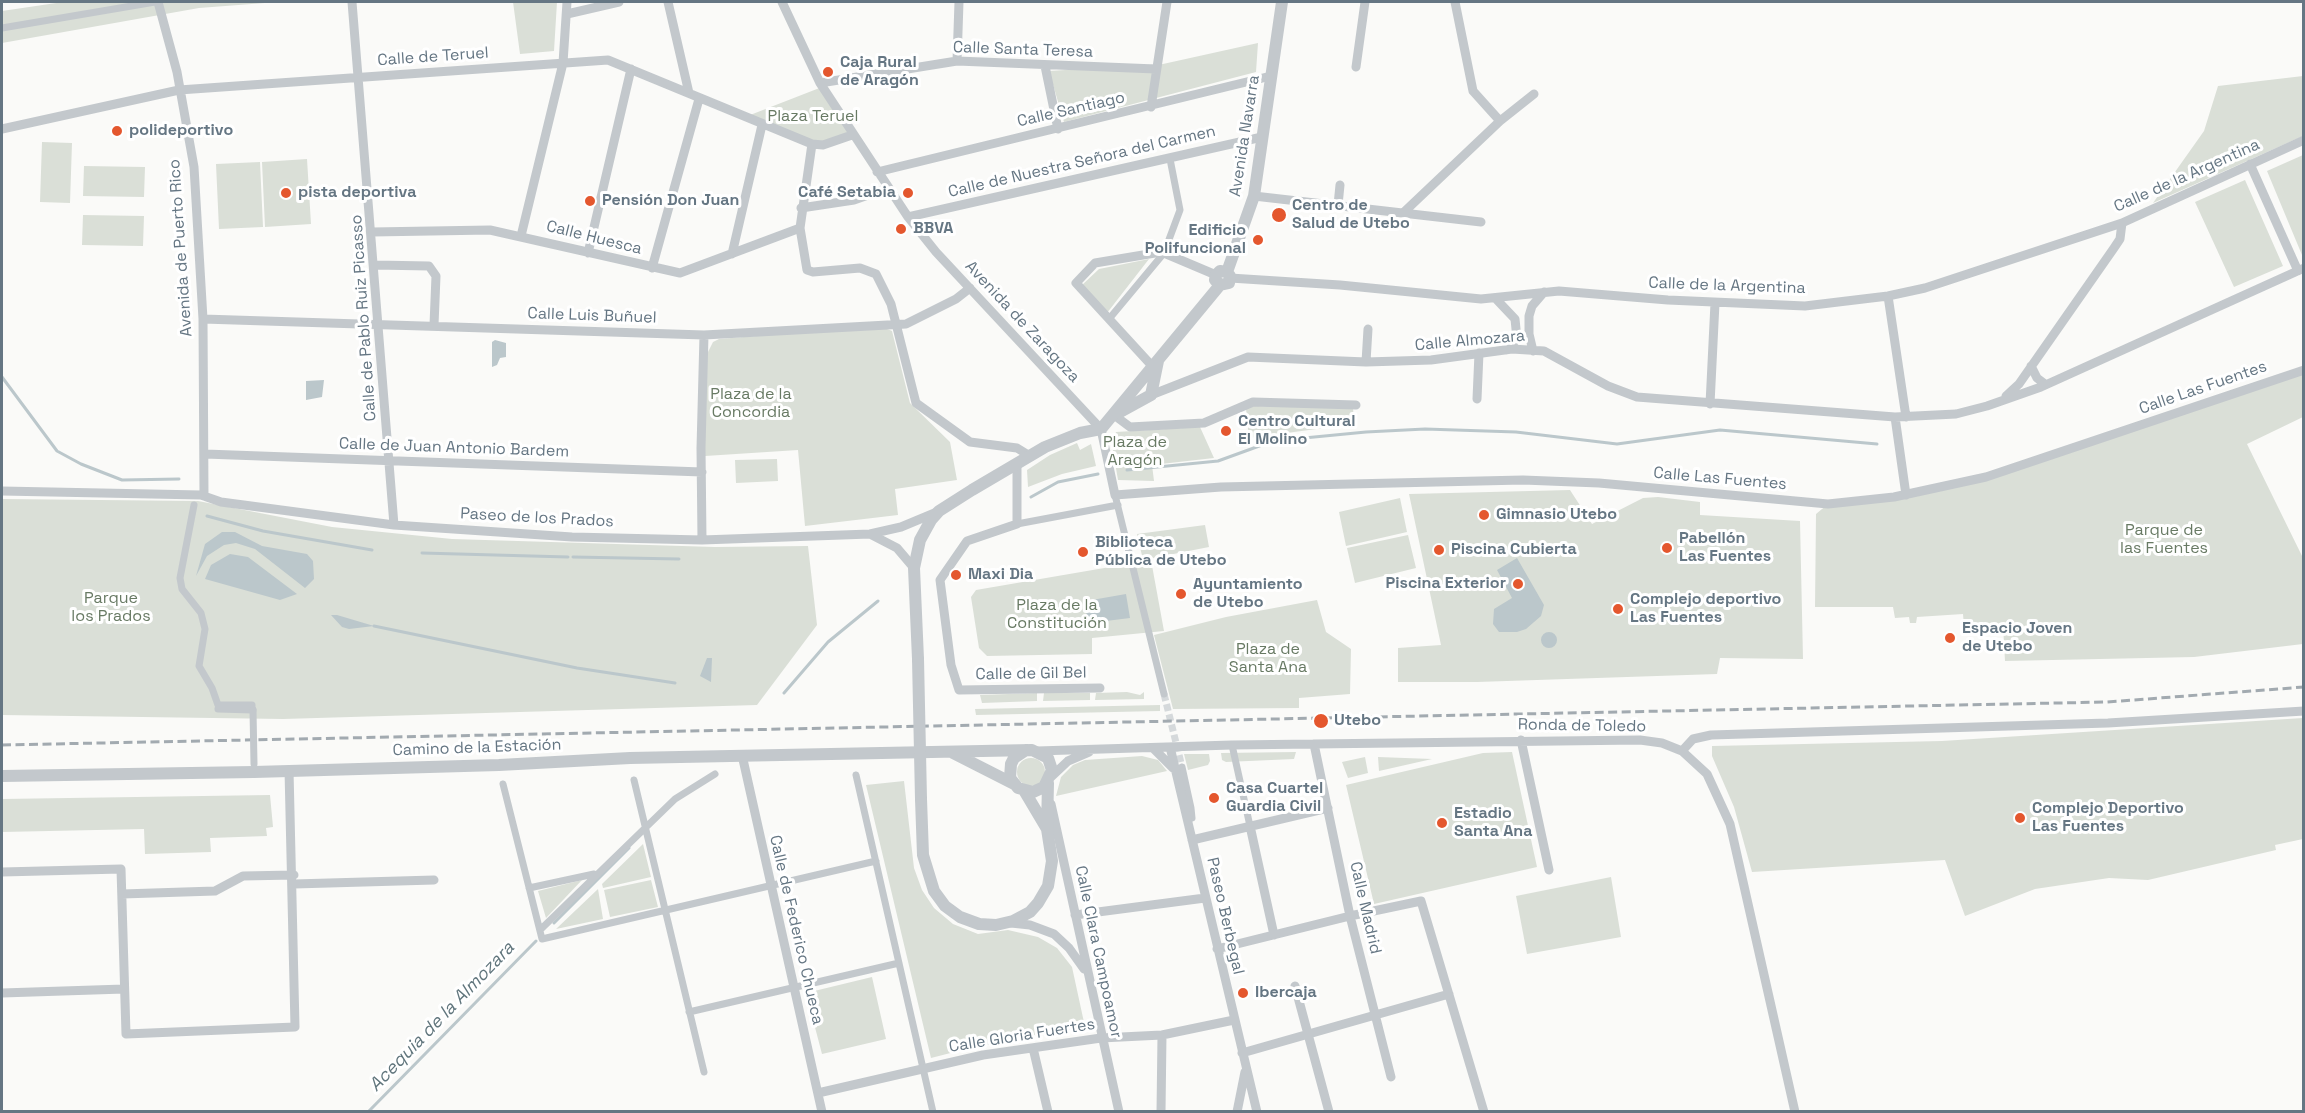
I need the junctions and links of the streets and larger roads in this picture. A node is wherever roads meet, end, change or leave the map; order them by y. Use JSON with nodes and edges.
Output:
{"nodes":[{"id":1,"x":157,"y":2,"type":"edge"},
{"id":2,"x":352,"y":2,"type":"edge"},
{"id":3,"x":567,"y":2,"type":"edge"},
{"id":4,"x":619,"y":2,"type":"edge"},
{"id":5,"x":669,"y":2,"type":"edge"},
{"id":6,"x":782,"y":2,"type":"edge"},
{"id":7,"x":959,"y":2,"type":"edge"},
{"id":8,"x":1167,"y":2,"type":"edge"},
{"id":9,"x":1282,"y":2,"type":"edge"},
{"id":10,"x":1365,"y":2,"type":"edge"},
{"id":11,"x":1455,"y":2,"type":"edge"},
{"id":12,"x":567,"y":14,"type":"junction"},
{"id":13,"x":2,"y":28,"type":"edge"},
{"id":14,"x":957,"y":61,"type":"junction"},
{"id":15,"x":564,"y":63,"type":"junction"},
{"id":16,"x":1045,"y":66,"type":"junction"},
{"id":17,"x":1356,"y":67,"type":"dead end"},
{"id":18,"x":631,"y":69,"type":"junction"},
{"id":19,"x":1156,"y":69,"type":"junction"},
{"id":20,"x":1271,"y":76,"type":"junction"},
{"id":21,"x":357,"y":77,"type":"junction"},
{"id":22,"x":820,"y":82,"type":"junction"},
{"id":23,"x":178,"y":90,"type":"junction"},
{"id":24,"x":689,"y":93,"type":"junction"},
{"id":25,"x":1534,"y":94,"type":"dead end"},
{"id":26,"x":699,"y":99,"type":"junction"},
{"id":27,"x":1151,"y":106,"type":"junction"},
{"id":28,"x":1500,"y":121,"type":"junction"},
{"id":29,"x":762,"y":124,"type":"junction"},
{"id":30,"x":2,"y":129,"type":"edge"},
{"id":31,"x":1059,"y":129,"type":"junction"},
{"id":32,"x":852,"y":135,"type":"junction"},
{"id":33,"x":1262,"y":137,"type":"junction"},
{"id":34,"x":2304,"y":140,"type":"edge"},
{"id":35,"x":812,"y":144,"type":"junction"},
{"id":36,"x":1170,"y":159,"type":"junction"},
{"id":37,"x":2250,"y":164,"type":"junction"},
{"id":38,"x":877,"y":172,"type":"junction"},
{"id":39,"x":1340,"y":185,"type":"dead end"},
{"id":40,"x":888,"y":188,"type":"junction"},
{"id":41,"x":1254,"y":196,"type":"junction"},
{"id":42,"x":1338,"y":205,"type":"junction"},
{"id":43,"x":801,"y":208,"type":"junction"},
{"id":44,"x":1403,"y":213,"type":"junction"},
{"id":45,"x":908,"y":217,"type":"junction"},
{"id":46,"x":1481,"y":222,"type":"dead end"},
{"id":47,"x":2122,"y":223,"type":"junction"},
{"id":48,"x":800,"y":228,"type":"junction"},
{"id":49,"x":372,"y":232,"type":"junction"},
{"id":50,"x":521,"y":236,"type":"junction"},
{"id":51,"x":588,"y":253,"type":"junction"},
{"id":52,"x":1164,"y":253,"type":"junction"},
{"id":53,"x":732,"y":254,"type":"junction"},
{"id":54,"x":375,"y":265,"type":"junction"},
{"id":55,"x":652,"y":268,"type":"junction"},
{"id":56,"x":2301,"y":269,"type":"edge"},
{"id":57,"x":1223,"y":278,"type":"junction"},
{"id":58,"x":970,"y":288,"type":"junction"},
{"id":59,"x":1544,"y":292,"type":"junction"},
{"id":60,"x":1888,"y":296,"type":"junction"},
{"id":61,"x":1497,"y":300,"type":"junction"},
{"id":62,"x":1715,"y":303,"type":"junction"},
{"id":63,"x":203,"y":319,"type":"junction"},
{"id":64,"x":1109,"y":319,"type":"junction"},
{"id":65,"x":896,"y":323,"type":"junction"},
{"id":66,"x":434,"y":325,"type":"junction"},
{"id":67,"x":380,"y":327,"type":"junction"},
{"id":68,"x":1368,"y":329,"type":"dead end"},
{"id":69,"x":705,"y":335,"type":"junction"},
{"id":70,"x":1506,"y":350,"type":"junction"},
{"id":71,"x":1533,"y":351,"type":"junction"},
{"id":72,"x":1479,"y":353,"type":"junction"},
{"id":73,"x":1366,"y":362,"type":"junction"},
{"id":74,"x":1155,"y":364,"type":"junction"},
{"id":75,"x":2031,"y":366,"type":"junction"},
{"id":76,"x":2304,"y":370,"type":"edge"},
{"id":77,"x":2024,"y":376,"type":"junction"},
{"id":78,"x":2045,"y":384,"type":"junction"},
{"id":79,"x":1136,"y":388,"type":"junction"},
{"id":80,"x":2034,"y":389,"type":"junction"},
{"id":81,"x":1148,"y":397,"type":"junction"},
{"id":82,"x":1477,"y":399,"type":"dead end"},
{"id":83,"x":2001,"y":400,"type":"junction"},
{"id":84,"x":1710,"y":404,"type":"junction"},
{"id":85,"x":1356,"y":405,"type":"dead end"},
{"id":86,"x":1114,"y":415,"type":"junction"},
{"id":87,"x":1894,"y":417,"type":"junction"},
{"id":88,"x":1906,"y":417,"type":"junction"},
{"id":89,"x":1101,"y":429,"type":"junction"},
{"id":90,"x":205,"y":454,"type":"junction"},
{"id":91,"x":1030,"y":456,"type":"junction"},
{"id":92,"x":390,"y":460,"type":"junction"},
{"id":93,"x":1017,"y":464,"type":"junction"},
{"id":94,"x":702,"y":472,"type":"junction"},
{"id":95,"x":2,"y":491,"type":"edge"},
{"id":96,"x":1115,"y":495,"type":"junction"},
{"id":97,"x":1906,"y":495,"type":"junction"},
{"id":98,"x":204,"y":496,"type":"junction"},
{"id":99,"x":194,"y":505,"type":"dead end"},
{"id":100,"x":1118,"y":505,"type":"junction"},
{"id":101,"x":939,"y":511,"type":"junction"},
{"id":102,"x":1017,"y":524,"type":"junction"},
{"id":103,"x":394,"y":525,"type":"junction"},
{"id":104,"x":870,"y":534,"type":"junction"},
{"id":105,"x":702,"y":540,"type":"junction"},
{"id":106,"x":914,"y":568,"type":"junction"},
{"id":107,"x":1100,"y":688,"type":"dead end"},
{"id":108,"x":1164,"y":694,"type":"tunnel mouth"},
{"id":109,"x":2304,"y":711,"type":"edge"},
{"id":110,"x":1521,"y":740,"type":"junction"},
{"id":111,"x":1314,"y":744,"type":"junction"},
{"id":112,"x":1232,"y":745,"type":"junction"},
{"id":113,"x":1170,"y":747,"type":"junction"},
{"id":114,"x":1153,"y":748,"type":"junction"},
{"id":115,"x":1096,"y":749,"type":"junction"},
{"id":116,"x":1032,"y":751,"type":"junction"},
{"id":117,"x":1682,"y":751,"type":"junction"},
{"id":118,"x":953,"y":753,"type":"junction"},
{"id":119,"x":742,"y":755,"type":"junction"},
{"id":120,"x":254,"y":764,"type":"dead end"},
{"id":121,"x":1178,"y":768,"type":"junction"},
{"id":122,"x":289,"y":770,"type":"junction"},
{"id":123,"x":715,"y":774,"type":"dead end"},
{"id":124,"x":856,"y":775,"type":"dead end"},
{"id":125,"x":2,"y":776,"type":"edge"},
{"id":126,"x":634,"y":780,"type":"dead end"},
{"id":127,"x":1050,"y":780,"type":"junction"},
{"id":128,"x":503,"y":784,"type":"dead end"},
{"id":129,"x":1014,"y":784,"type":"junction"},
{"id":130,"x":1026,"y":792,"type":"junction"},
{"id":131,"x":1049,"y":799,"type":"junction"},
{"id":132,"x":1328,"y":808,"type":"junction"},
{"id":133,"x":1250,"y":826,"type":"junction"},
{"id":134,"x":646,"y":828,"type":"junction"},
{"id":135,"x":1047,"y":829,"type":"junction"},
{"id":136,"x":1192,"y":840,"type":"junction"},
{"id":137,"x":876,"y":861,"type":"junction"},
{"id":138,"x":1549,"y":870,"type":"dead end"},
{"id":139,"x":2,"y":872,"type":"edge"},
{"id":140,"x":596,"y":874,"type":"junction"},
{"id":141,"x":434,"y":879,"type":"dead end"},
{"id":142,"x":294,"y":880,"type":"junction"},
{"id":143,"x":771,"y":887,"type":"junction"},
{"id":144,"x":529,"y":888,"type":"junction"},
{"id":145,"x":122,"y":894,"type":"junction"},
{"id":146,"x":1205,"y":898,"type":"junction"},
{"id":147,"x":665,"y":910,"type":"junction"},
{"id":148,"x":1075,"y":915,"type":"junction"},
{"id":149,"x":1350,"y":916,"type":"junction"},
{"id":150,"x":1005,"y":924,"type":"junction"},
{"id":151,"x":540,"y":930,"type":"junction"},
{"id":152,"x":1274,"y":935,"type":"junction"},
{"id":153,"x":1217,"y":950,"type":"junction"},
{"id":154,"x":899,"y":963,"type":"junction"},
{"id":155,"x":1088,"y":976,"type":"junction"},
{"id":156,"x":794,"y":986,"type":"junction"},
{"id":157,"x":1295,"y":986,"type":"dead end"},
{"id":158,"x":124,"y":989,"type":"junction"},
{"id":159,"x":2,"y":993,"type":"edge"},
{"id":160,"x":1449,"y":994,"type":"junction"},
{"id":161,"x":689,"y":1012,"type":"junction"},
{"id":162,"x":1375,"y":1015,"type":"junction"},
{"id":163,"x":1234,"y":1020,"type":"junction"},
{"id":164,"x":1162,"y":1035,"type":"junction"},
{"id":165,"x":1309,"y":1036,"type":"junction"},
{"id":166,"x":1101,"y":1038,"type":"junction"},
{"id":167,"x":1033,"y":1048,"type":"junction"},
{"id":168,"x":1242,"y":1053,"type":"junction"},
{"id":169,"x":923,"y":1069,"type":"junction"},
{"id":170,"x":1246,"y":1070,"type":"junction"},
{"id":171,"x":704,"y":1072,"type":"dead end"},
{"id":172,"x":1391,"y":1077,"type":"dead end"},
{"id":173,"x":818,"y":1093,"type":"junction"},
{"id":174,"x":1481,"y":1111,"type":"edge"},
{"id":175,"x":822,"y":1112,"type":"edge"},
{"id":176,"x":933,"y":1112,"type":"edge"},
{"id":177,"x":1047,"y":1112,"type":"edge"},
{"id":178,"x":1119,"y":1112,"type":"edge"},
{"id":179,"x":1161,"y":1112,"type":"edge"},
{"id":180,"x":1237,"y":1112,"type":"edge"},
{"id":181,"x":1257,"y":1112,"type":"edge"},
{"id":182,"x":1329,"y":1112,"type":"edge"},
{"id":183,"x":1795,"y":1112,"type":"edge"}],
"edges":[{"from":1,"to":13,"type":"street"},
{"from":1,"to":23,"type":"street","name":"Avenida de Puerto Rico"},
{"from":2,"to":21,"type":"street","name":"Calle de Pablo Ruiz Picasso"},
{"from":3,"to":12,"type":"street"},
{"from":4,"to":12,"type":"street"},
{"from":5,"to":24,"type":"street"},
{"from":6,"to":22,"type":"street","name":"Avenida de Zaragoza"},
{"from":7,"to":14,"type":"street"},
{"from":8,"to":19,"type":"street"},
{"from":9,"to":20,"type":"street","name":"Avenida Navarra"},
{"from":10,"to":17,"type":"street"},
{"from":11,"to":28,"type":"street"},
{"from":12,"to":15,"type":"street"},
{"from":14,"to":16,"type":"street","name":"Calle Santa Teresa"},
{"from":14,"to":22,"type":"street","name":"Calle Santa Teresa"},
{"from":15,"to":18,"type":"street","name":"Calle de Teruel"},
{"from":15,"to":21,"type":"street","name":"Calle de Teruel"},
{"from":15,"to":50,"type":"street"},
{"from":16,"to":19,"type":"street","name":"Calle Santa Teresa"},
{"from":16,"to":31,"type":"street"},
{"from":18,"to":24,"type":"street","name":"Calle de Teruel"},
{"from":18,"to":51,"type":"street"},
{"from":19,"to":27,"type":"street"},
{"from":20,"to":27,"type":"street","name":"Calle Santiago"},
{"from":20,"to":33,"type":"street","name":"Avenida Navarra"},
{"from":21,"to":23,"type":"street","name":"Calle de Teruel"},
{"from":21,"to":49,"type":"street","name":"Calle de Pablo Ruiz Picasso"},
{"from":22,"to":32,"type":"street","name":"Avenida de Zaragoza"},
{"from":23,"to":30,"type":"street","name":"Calle de Teruel"},
{"from":23,"to":63,"type":"street","name":"Avenida de Puerto Rico"},
{"from":24,"to":26,"type":"street","name":"Calle de Teruel"},
{"from":25,"to":28,"type":"street"},
{"from":26,"to":29,"type":"street","name":"Calle de Teruel"},
{"from":26,"to":55,"type":"street"},
{"from":27,"to":31,"type":"street","name":"Calle Santiago"},
{"from":28,"to":44,"type":"street"},
{"from":29,"to":35,"type":"street","name":"Calle de Teruel"},
{"from":29,"to":53,"type":"street"},
{"from":31,"to":38,"type":"street","name":"Calle Santiago"},
{"from":32,"to":35,"type":"street"},
{"from":32,"to":38,"type":"street","name":"Avenida de Zaragoza"},
{"from":33,"to":36,"type":"street","name":"Calle de Nuestra Señora del Carmen"},
{"from":33,"to":41,"type":"street","name":"Avenida Navarra"},
{"from":34,"to":37,"type":"street","name":"Calle de la Argentina"},
{"from":35,"to":43,"type":"street"},
{"from":36,"to":45,"type":"street","name":"Calle de Nuestra Señora del Carmen"},
{"from":36,"to":52,"type":"street"},
{"from":37,"to":47,"type":"street","name":"Calle de la Argentina"},
{"from":37,"to":56,"type":"street"},
{"from":38,"to":40,"type":"street","name":"Avenida de Zaragoza"},
{"from":39,"to":42,"type":"street"},
{"from":40,"to":43,"type":"street"},
{"from":40,"to":45,"type":"street","name":"Avenida de Zaragoza"},
{"from":41,"to":42,"type":"street"},
{"from":41,"to":57,"type":"street","name":"Avenida Navarra"},
{"from":42,"to":44,"type":"street"},
{"from":43,"to":48,"type":"street"},
{"from":44,"to":46,"type":"street"},
{"from":45,"to":58,"type":"street","name":"Avenida de Zaragoza"},
{"from":47,"to":60,"type":"street","name":"Calle de la Argentina"},
{"from":47,"to":75,"type":"street"},
{"from":48,"to":53,"type":"street","name":"Calle Huesca"},
{"from":48,"to":65,"type":"street"},
{"from":49,"to":50,"type":"street","name":"Calle Huesca"},
{"from":49,"to":54,"type":"street","name":"Calle de Pablo Ruiz Picasso"},
{"from":50,"to":51,"type":"street","name":"Calle Huesca"},
{"from":51,"to":55,"type":"street","name":"Calle Huesca"},
{"from":52,"to":57,"type":"street","name":"Calle de la Argentina"},
{"from":52,"to":64,"type":"street"},
{"from":52,"to":64,"type":"street"},
{"from":53,"to":55,"type":"street","name":"Calle Huesca"},
{"from":54,"to":66,"type":"street"},
{"from":54,"to":67,"type":"street","name":"Calle de Pablo Ruiz Picasso"},
{"from":56,"to":78,"type":"street","name":"Calle Almozara"},
{"from":57,"to":61,"type":"street","name":"Calle de la Argentina"},
{"from":57,"to":74,"type":"street","name":"Avenida Navarra"},
{"from":58,"to":65,"type":"street","name":"Calle Luis Buñuel"},
{"from":58,"to":89,"type":"street","name":"Avenida de Zaragoza"},
{"from":59,"to":61,"type":"street","name":"Calle de la Argentina"},
{"from":59,"to":62,"type":"street","name":"Calle de la Argentina"},
{"from":59,"to":71,"type":"street"},
{"from":60,"to":62,"type":"street","name":"Calle de la Argentina"},
{"from":60,"to":88,"type":"street"},
{"from":61,"to":70,"type":"street"},
{"from":62,"to":84,"type":"street"},
{"from":63,"to":67,"type":"street","name":"Calle Luis Buñuel"},
{"from":63,"to":90,"type":"street","name":"Avenida de Puerto Rico"},
{"from":64,"to":74,"type":"street"},
{"from":65,"to":69,"type":"street","name":"Calle Luis Buñuel"},
{"from":65,"to":91,"type":"street"},
{"from":66,"to":67,"type":"street","name":"Calle Luis Buñuel"},
{"from":66,"to":69,"type":"street","name":"Calle Luis Buñuel"},
{"from":67,"to":92,"type":"street","name":"Calle de Pablo Ruiz Picasso"},
{"from":68,"to":73,"type":"street"},
{"from":69,"to":94,"type":"street"},
{"from":70,"to":71,"type":"street","name":"Calle Almozara"},
{"from":70,"to":72,"type":"street","name":"Calle Almozara"},
{"from":71,"to":84,"type":"street","name":"Calle Almozara"},
{"from":72,"to":73,"type":"street","name":"Calle Almozara"},
{"from":72,"to":82,"type":"street"},
{"from":73,"to":81,"type":"street","name":"Calle Almozara"},
{"from":74,"to":79,"type":"street","name":"Avenida Navarra"},
{"from":74,"to":81,"type":"street","name":"Avenida Navarra"},
{"from":75,"to":77,"type":"street"},
{"from":75,"to":78,"type":"street"},
{"from":76,"to":97,"type":"street","name":"Calle Las Fuentes"},
{"from":77,"to":80,"type":"street"},
{"from":77,"to":83,"type":"street"},
{"from":78,"to":80,"type":"street","name":"Calle Almozara"},
{"from":79,"to":81,"type":"street"},
{"from":79,"to":86,"type":"street","name":"Avenida Navarra"},
{"from":80,"to":83,"type":"street","name":"Calle Almozara"},
{"from":81,"to":86,"type":"street","name":"Avenida Navarra"},
{"from":83,"to":88,"type":"street","name":"Calle Almozara"},
{"from":84,"to":87,"type":"street","name":"Calle Almozara"},
{"from":85,"to":86,"type":"street"},
{"from":86,"to":89,"type":"street","name":"Avenida Navarra"},
{"from":87,"to":88,"type":"street","name":"Calle Almozara"},
{"from":87,"to":97,"type":"street"},
{"from":89,"to":91,"type":"street"},
{"from":89,"to":96,"type":"street"},
{"from":90,"to":92,"type":"street","name":"Calle de Juan Antonio Bardem"},
{"from":90,"to":98,"type":"street","name":"Avenida de Puerto Rico"},
{"from":91,"to":93,"type":"street"},
{"from":92,"to":94,"type":"street","name":"Calle de Juan Antonio Bardem"},
{"from":92,"to":103,"type":"street","name":"Calle de Pablo Ruiz Picasso"},
{"from":93,"to":101,"type":"street"},
{"from":93,"to":102,"type":"street"},
{"from":94,"to":105,"type":"street"},
{"from":95,"to":98,"type":"street","name":"Paseo de los Prados"},
{"from":96,"to":97,"type":"street","name":"Calle Las Fuentes"},
{"from":96,"to":100,"type":"street"},
{"from":98,"to":103,"type":"street","name":"Paseo de los Prados"},
{"from":99,"to":120,"type":"street","bridge":true},
{"from":100,"to":102,"type":"street","name":"Calle de Gil Bel"},
{"from":100,"to":108,"type":"street"},
{"from":101,"to":104,"type":"street","name":"Paseo de los Prados"},
{"from":101,"to":106,"type":"street"},
{"from":102,"to":107,"type":"street","name":"Calle de Gil Bel"},
{"from":103,"to":105,"type":"street","name":"Paseo de los Prados"},
{"from":104,"to":105,"type":"street","name":"Paseo de los Prados"},
{"from":104,"to":106,"type":"street","name":"Paseo de los Prados"},
{"from":106,"to":150,"type":"street","bridge":true},
{"from":109,"to":117,"type":"street"},
{"from":110,"to":111,"type":"street","name":"Ronda de Toledo"},
{"from":110,"to":117,"type":"street","name":"Ronda de Toledo"},
{"from":110,"to":138,"type":"street"},
{"from":111,"to":112,"type":"street","name":"Ronda de Toledo"},
{"from":111,"to":132,"type":"street","name":"Calle Madrid"},
{"from":112,"to":113,"type":"street","name":"Ronda de Toledo"},
{"from":112,"to":133,"type":"street"},
{"from":113,"to":114,"type":"street","name":"Ronda de Toledo"},
{"from":113,"to":121,"type":"street","name":"Paseo Berbegal"},
{"from":114,"to":115,"type":"street","name":"Ronda de Toledo"},
{"from":114,"to":121,"type":"street","name":"Paseo Berbegal"},
{"from":115,"to":116,"type":"street","name":"Ronda de Toledo"},
{"from":115,"to":127,"type":"street","name":"Ronda de Toledo"},
{"from":116,"to":118,"type":"street","name":"Camino de la Estación"},
{"from":116,"to":127,"type":"street"},
{"from":116,"to":129,"type":"street"},
{"from":117,"to":183,"type":"street","name":"Ronda de Toledo"},
{"from":118,"to":119,"type":"street","name":"Camino de la Estación"},
{"from":118,"to":129,"type":"street","name":"Camino de la Estación"},
{"from":119,"to":122,"type":"street","name":"Camino de la Estación"},
{"from":119,"to":143,"type":"street","name":"Calle de Federico Chueca"},
{"from":121,"to":136,"type":"street","name":"Paseo Berbegal"},
{"from":122,"to":125,"type":"street","name":"Camino de la Estación"},
{"from":122,"to":142,"type":"street"},
{"from":123,"to":134,"type":"street"},
{"from":124,"to":137,"type":"street"},
{"from":126,"to":134,"type":"street"},
{"from":127,"to":130,"type":"street"},
{"from":127,"to":131,"type":"street"},
{"from":128,"to":144,"type":"street"},
{"from":129,"to":130,"type":"street"},
{"from":130,"to":135,"type":"street"},
{"from":131,"to":135,"type":"street"},
{"from":131,"to":148,"type":"street","name":"Calle Clara Campoamor"},
{"from":132,"to":133,"type":"street"},
{"from":132,"to":149,"type":"street","name":"Calle Madrid"},
{"from":133,"to":136,"type":"street"},
{"from":133,"to":152,"type":"street"},
{"from":134,"to":140,"type":"street"},
{"from":134,"to":147,"type":"street"},
{"from":135,"to":150,"type":"street"},
{"from":136,"to":146,"type":"street","name":"Paseo Berbegal"},
{"from":137,"to":143,"type":"street"},
{"from":137,"to":154,"type":"street"},
{"from":139,"to":145,"type":"street"},
{"from":140,"to":144,"type":"street"},
{"from":140,"to":151,"type":"street"},
{"from":141,"to":142,"type":"street"},
{"from":142,"to":145,"type":"street"},
{"from":142,"to":158,"type":"street"},
{"from":143,"to":147,"type":"street"},
{"from":143,"to":156,"type":"street","name":"Calle de Federico Chueca"},
{"from":144,"to":151,"type":"street"},
{"from":145,"to":158,"type":"street"},
{"from":146,"to":148,"type":"street"},
{"from":146,"to":153,"type":"street","name":"Paseo Berbegal"},
{"from":147,"to":151,"type":"street"},
{"from":147,"to":161,"type":"street"},
{"from":148,"to":155,"type":"street","name":"Calle Clara Campoamor"},
{"from":149,"to":152,"type":"street"},
{"from":149,"to":160,"type":"street"},
{"from":149,"to":162,"type":"street","name":"Calle Madrid"},
{"from":150,"to":155,"type":"street"},
{"from":152,"to":153,"type":"street"},
{"from":153,"to":163,"type":"street","name":"Paseo Berbegal"},
{"from":154,"to":156,"type":"street"},
{"from":154,"to":169,"type":"street"},
{"from":155,"to":166,"type":"street","name":"Calle Clara Campoamor"},
{"from":156,"to":161,"type":"street"},
{"from":156,"to":173,"type":"street","name":"Calle de Federico Chueca"},
{"from":157,"to":165,"type":"street"},
{"from":158,"to":159,"type":"street"},
{"from":160,"to":162,"type":"street"},
{"from":160,"to":174,"type":"street"},
{"from":161,"to":171,"type":"street"},
{"from":162,"to":165,"type":"street"},
{"from":162,"to":172,"type":"street","name":"Calle Madrid"},
{"from":163,"to":164,"type":"street","name":"Calle Gloria Fuertes"},
{"from":163,"to":168,"type":"street","name":"Paseo Berbegal"},
{"from":164,"to":166,"type":"street","name":"Calle Gloria Fuertes"},
{"from":164,"to":179,"type":"street"},
{"from":165,"to":168,"type":"street"},
{"from":165,"to":182,"type":"street"},
{"from":166,"to":167,"type":"street","name":"Calle Gloria Fuertes"},
{"from":166,"to":178,"type":"street","name":"Calle Clara Campoamor"},
{"from":167,"to":169,"type":"street","name":"Calle Gloria Fuertes"},
{"from":167,"to":177,"type":"street"},
{"from":168,"to":170,"type":"street","name":"Paseo Berbegal"},
{"from":169,"to":173,"type":"street","name":"Calle Gloria Fuertes"},
{"from":169,"to":176,"type":"street"},
{"from":170,"to":180,"type":"street"},
{"from":170,"to":181,"type":"street","name":"Paseo Berbegal"},
{"from":173,"to":175,"type":"street","name":"Calle de Federico Chueca"}]}
